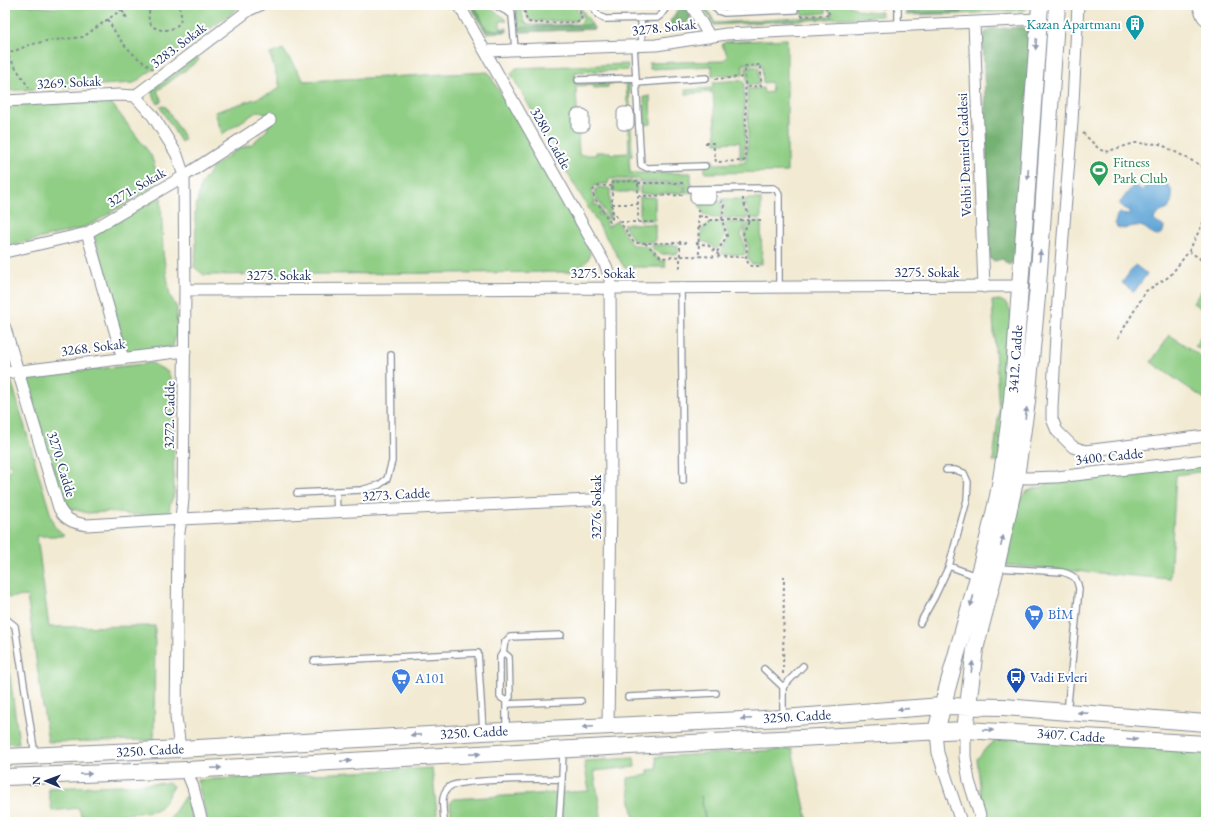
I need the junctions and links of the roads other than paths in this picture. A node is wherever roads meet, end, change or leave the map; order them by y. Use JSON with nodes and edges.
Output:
{"nodes":[{"id":1,"x":260,"y":5,"type":"edge"},
{"id":2,"x":459,"y":5,"type":"edge"},
{"id":3,"x":495,"y":5,"type":"edge"},
{"id":4,"x":511,"y":5,"type":"edge"},
{"id":5,"x":591,"y":5,"type":"edge"},
{"id":6,"x":668,"y":5,"type":"edge"},
{"id":7,"x":691,"y":5,"type":"edge"},
{"id":8,"x":713,"y":5,"type":"edge"},
{"id":9,"x":861,"y":5,"type":"edge"},
{"id":10,"x":886,"y":5,"type":"edge"},
{"id":11,"x":898,"y":5,"type":"edge"},
{"id":12,"x":1078,"y":5,"type":"edge"},
{"id":13,"x":1198,"y":5,"type":"edge"},
{"id":14,"x":794,"y":10,"type":"road end"},
{"id":15,"x":1039,"y":12,"type":"edge"},
{"id":16,"x":1056,"y":12,"type":"edge"},
{"id":17,"x":511,"y":14,"type":"junction"},
{"id":18,"x":642,"y":18,"type":"junction"},
{"id":19,"x":1206,"y":20,"type":"edge"},
{"id":20,"x":974,"y":23,"type":"junction"},
{"id":21,"x":898,"y":26,"type":"junction"},
{"id":22,"x":710,"y":37,"type":"junction"},
{"id":23,"x":638,"y":45,"type":"junction"},
{"id":24,"x":515,"y":49,"type":"junction"},
{"id":25,"x":485,"y":51,"type":"junction"},
{"id":26,"x":706,"y":78,"type":"road end"},
{"id":27,"x":578,"y":80,"type":"dead end"},
{"id":28,"x":636,"y":80,"type":"junction"},
{"id":29,"x":135,"y":96,"type":"junction"},
{"id":30,"x":5,"y":101,"type":"edge"},
{"id":31,"x":270,"y":120,"type":"dead end"},
{"id":32,"x":705,"y":166,"type":"dead end"},
{"id":33,"x":184,"y":176,"type":"junction"},
{"id":34,"x":691,"y":196,"type":"road end"},
{"id":35,"x":87,"y":232,"type":"junction"},
{"id":36,"x":5,"y":252,"type":"edge"},
{"id":37,"x":1020,"y":286,"type":"junction"},
{"id":38,"x":1038,"y":286,"type":"junction"},
{"id":39,"x":984,"y":287,"type":"junction"},
{"id":40,"x":610,"y":288,"type":"junction"},
{"id":41,"x":681,"y":288,"type":"junction"},
{"id":42,"x":779,"y":288,"type":"junction"},
{"id":43,"x":185,"y":290,"type":"junction"},
{"id":44,"x":5,"y":328,"type":"edge"},
{"id":45,"x":185,"y":351,"type":"junction"},
{"id":46,"x":391,"y":355,"type":"dead end"},
{"id":47,"x":123,"y":359,"type":"junction"},
{"id":48,"x":18,"y":371,"type":"junction"},
{"id":49,"x":5,"y":373,"type":"edge"},
{"id":50,"x":1206,"y":436,"type":"edge"},
{"id":51,"x":1206,"y":460,"type":"edge"},
{"id":52,"x":946,"y":470,"type":"dead end"},
{"id":53,"x":1009,"y":476,"type":"junction"},
{"id":54,"x":683,"y":481,"type":"dead end"},
{"id":55,"x":336,"y":491,"type":"junction"},
{"id":56,"x":297,"y":493,"type":"dead end"},
{"id":57,"x":611,"y":499,"type":"junction"},
{"id":58,"x":337,"y":512,"type":"junction"},
{"id":59,"x":181,"y":519,"type":"junction"},
{"id":60,"x":950,"y":566,"type":"junction"},
{"id":61,"x":996,"y":568,"type":"junction"},
{"id":62,"x":978,"y":577,"type":"junction"},
{"id":63,"x":5,"y":618,"type":"edge"},
{"id":64,"x":920,"y":622,"type":"dead end"},
{"id":65,"x":561,"y":635,"type":"dead end"},
{"id":66,"x":503,"y":652,"type":"junction"},
{"id":67,"x":314,"y":661,"type":"dead end"},
{"id":68,"x":803,"y":666,"type":"dead end"},
{"id":69,"x":764,"y":669,"type":"dead end"},
{"id":70,"x":783,"y":687,"type":"junction"},
{"id":71,"x":716,"y":693,"type":"dead end"},
{"id":72,"x":628,"y":697,"type":"dead end"},
{"id":73,"x":506,"y":702,"type":"junction"},
{"id":74,"x":580,"y":702,"type":"dead end"},
{"id":75,"x":1068,"y":703,"type":"dead end"},
{"id":76,"x":942,"y":706,"type":"junction"},
{"id":77,"x":967,"y":706,"type":"junction"},
{"id":78,"x":783,"y":718,"type":"junction"},
{"id":79,"x":1206,"y":723,"type":"edge"},
{"id":80,"x":608,"y":726,"type":"junction"},
{"id":81,"x":965,"y":730,"type":"junction"},
{"id":82,"x":506,"y":731,"type":"junction"},
{"id":83,"x":483,"y":732,"type":"junction"},
{"id":84,"x":936,"y":732,"type":"junction"},
{"id":85,"x":1206,"y":744,"type":"edge"},
{"id":86,"x":608,"y":746,"type":"junction"},
{"id":87,"x":180,"y":749,"type":"junction"},
{"id":88,"x":562,"y":749,"type":"junction"},
{"id":89,"x":35,"y":755,"type":"junction"},
{"id":90,"x":5,"y":757,"type":"edge"},
{"id":91,"x":186,"y":770,"type":"junction"},
{"id":92,"x":5,"y":777,"type":"edge"},
{"id":93,"x":562,"y":779,"type":"junction"},
{"id":94,"x":202,"y":822,"type":"edge"},
{"id":95,"x":444,"y":822,"type":"edge"},
{"id":96,"x":559,"y":822,"type":"edge"},
{"id":97,"x":961,"y":822,"type":"edge"},
{"id":98,"x":982,"y":822,"type":"edge"}],
"edges":[{"from":1,"to":29,"type":"street","name":"3283. Sokak"},
{"from":2,"to":25,"type":"street","name":"3280. Cadde"},
{"from":3,"to":17,"type":"lane"},
{"from":4,"to":17,"type":"lane"},
{"from":5,"to":18,"type":"lane"},
{"from":6,"to":18,"type":"lane"},
{"from":7,"to":22,"type":"street"},
{"from":8,"to":14,"type":"lane"},
{"from":9,"to":10,"type":"lane"},
{"from":11,"to":21,"type":"lane"},
{"from":12,"to":50,"type":"street"},
{"from":13,"to":19,"type":"street"},
{"from":15,"to":16,"type":"street"},
{"from":15,"to":20,"type":"street","name":"3278. Sokak"},
{"from":15,"to":37,"type":"street","name":"3412. Cadde","one_way":true},
{"from":38,"to":16,"type":"street","name":"3412. Cadde","one_way":true},
{"from":17,"to":24,"type":"lane"},
{"from":18,"to":23,"type":"lane"},
{"from":20,"to":21,"type":"street","name":"3278. Sokak"},
{"from":20,"to":39,"type":"street","name":"Vehbi Demirel Caddesi"},
{"from":21,"to":22,"type":"street","name":"3278. Sokak"},
{"from":22,"to":23,"type":"street","name":"3278. Sokak"},
{"from":23,"to":24,"type":"street","name":"3278. Sokak"},
{"from":23,"to":28,"type":"lane"},
{"from":24,"to":25,"type":"street","name":"3278. Sokak"},
{"from":25,"to":40,"type":"street","name":"3280. Cadde"},
{"from":26,"to":28,"type":"lane"},
{"from":27,"to":28,"type":"lane"},
{"from":28,"to":32,"type":"lane"},
{"from":29,"to":30,"type":"street","name":"3269. Sokak"},
{"from":29,"to":33,"type":"street","name":"3272. Cadde"},
{"from":31,"to":33,"type":"street","name":"3271. Sokak"},
{"from":33,"to":35,"type":"street","name":"3271. Sokak"},
{"from":33,"to":43,"type":"street","name":"3272. Cadde"},
{"from":34,"to":42,"type":"lane"},
{"from":35,"to":36,"type":"street","name":"3271. Sokak"},
{"from":35,"to":47,"type":"street"},
{"from":37,"to":38,"type":"street"},
{"from":37,"to":39,"type":"street","name":"3275. Sokak"},
{"from":37,"to":53,"type":"street","name":"3412. Cadde"},
{"from":53,"to":38,"type":"street","name":"3412. Cadde","one_way":true},
{"from":39,"to":42,"type":"street","name":"3275. Sokak"},
{"from":40,"to":41,"type":"street","name":"3275. Sokak"},
{"from":40,"to":43,"type":"street","name":"3275. Sokak"},
{"from":40,"to":57,"type":"street","name":"3276. Sokak"},
{"from":41,"to":42,"type":"street","name":"3275. Sokak"},
{"from":41,"to":54,"type":"lane"},
{"from":43,"to":45,"type":"street","name":"3272. Cadde"},
{"from":44,"to":48,"type":"street","name":"3270. Cadde"},
{"from":45,"to":47,"type":"street","name":"3268. Sokak"},
{"from":45,"to":59,"type":"street","name":"3272. Cadde"},
{"from":46,"to":55,"type":"lane"},
{"from":47,"to":48,"type":"street","name":"3268. Sokak"},
{"from":48,"to":49,"type":"street","name":"3268. Sokak"},
{"from":48,"to":59,"type":"street","name":"3270. Cadde"},
{"from":51,"to":53,"type":"street","name":"3400. Cadde"},
{"from":52,"to":60,"type":"lane"},
{"from":61,"to":53,"type":"street","name":"3412. Cadde","one_way":true},
{"from":53,"to":62,"type":"street","name":"3412. Cadde"},
{"from":55,"to":56,"type":"lane"},
{"from":55,"to":58,"type":"lane"},
{"from":57,"to":58,"type":"street","name":"3273. Cadde"},
{"from":57,"to":80,"type":"street","name":"3276. Sokak"},
{"from":58,"to":59,"type":"street","name":"3273. Cadde"},
{"from":59,"to":87,"type":"street","name":"3272. Cadde"},
{"from":60,"to":62,"type":"lane"},
{"from":60,"to":64,"type":"lane"},
{"from":61,"to":75,"type":"lane"},
{"from":77,"to":61,"type":"street","name":"3412. Cadde","one_way":true},
{"from":62,"to":76,"type":"street","name":"3412. Cadde","one_way":true},
{"from":63,"to":89,"type":"lane"},
{"from":65,"to":66,"type":"lane"},
{"from":66,"to":73,"type":"lane"},
{"from":66,"to":73,"type":"lane"},
{"from":67,"to":83,"type":"lane"},
{"from":68,"to":70,"type":"lane"},
{"from":69,"to":70,"type":"lane"},
{"from":70,"to":78,"type":"lane"},
{"from":71,"to":72,"type":"lane"},
{"from":73,"to":74,"type":"lane"},
{"from":73,"to":82,"type":"lane"},
{"from":76,"to":77,"type":"street","name":"3407. Cadde"},
{"from":76,"to":78,"type":"street","name":"3250. Cadde","one_way":true},
{"from":76,"to":84,"type":"street","name":"3412. Cadde"},
{"from":79,"to":77,"type":"street","name":"3407. Cadde","one_way":true},
{"from":77,"to":81,"type":"street","name":"3412. Cadde"},
{"from":78,"to":80,"type":"street","name":"3250. Cadde","one_way":true},
{"from":80,"to":82,"type":"street","name":"3250. Cadde","one_way":true},
{"from":80,"to":86,"type":"street"},
{"from":81,"to":84,"type":"street","name":"3407. Cadde"},
{"from":81,"to":85,"type":"street","name":"3407. Cadde","one_way":true},
{"from":81,"to":98,"type":"street"},
{"from":82,"to":83,"type":"street","name":"3250. Cadde"},
{"from":83,"to":87,"type":"street","name":"3250. Cadde","one_way":true},
{"from":84,"to":86,"type":"street","name":"3250. Cadde"},
{"from":84,"to":97,"type":"street"},
{"from":86,"to":88,"type":"street","name":"3250. Cadde"},
{"from":87,"to":89,"type":"street","name":"3250. Cadde"},
{"from":87,"to":91,"type":"street"},
{"from":91,"to":88,"type":"street","name":"3250. Cadde","one_way":true},
{"from":88,"to":93,"type":"lane"},
{"from":89,"to":90,"type":"street","name":"3250. Cadde"},
{"from":92,"to":91,"type":"street","name":"3250. Cadde","one_way":true},
{"from":91,"to":94,"type":"street"},
{"from":93,"to":95,"type":"lane"},
{"from":93,"to":96,"type":"lane"}]}
